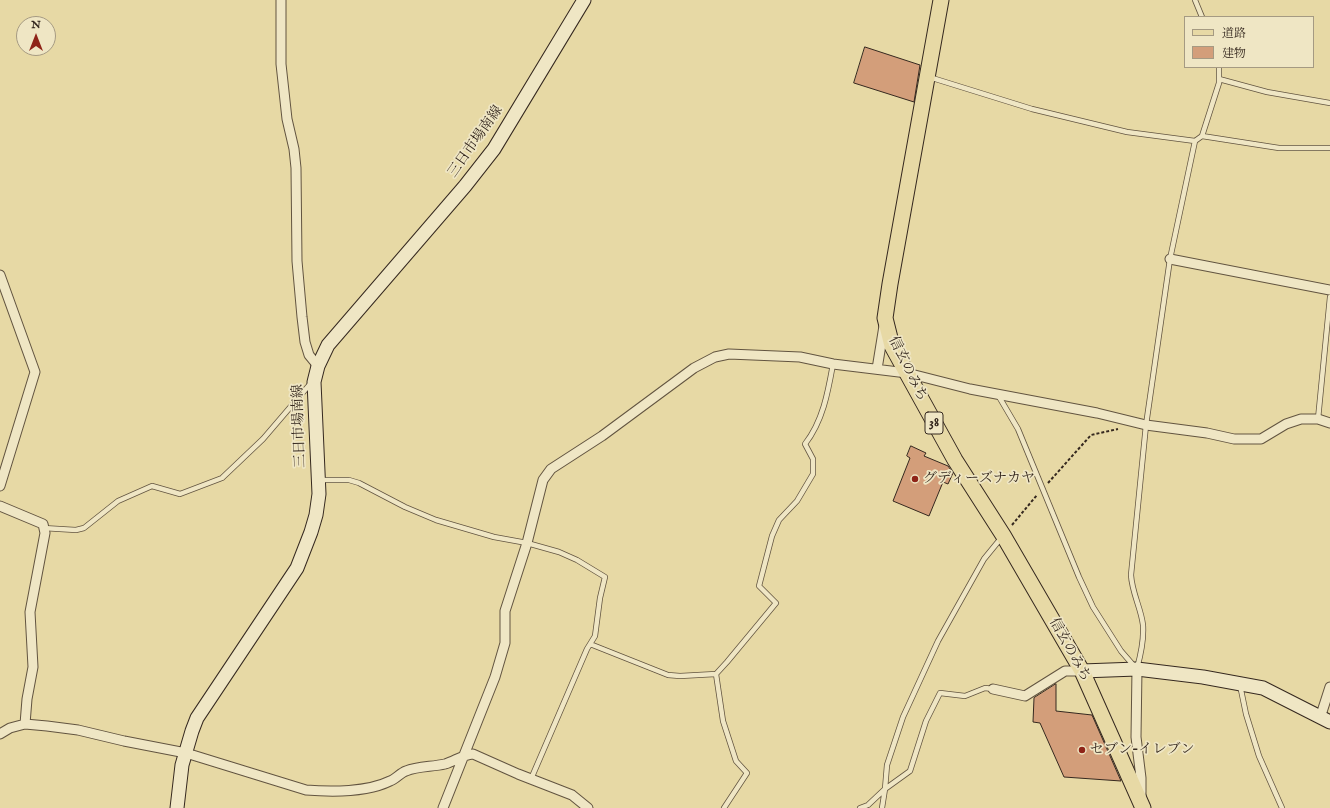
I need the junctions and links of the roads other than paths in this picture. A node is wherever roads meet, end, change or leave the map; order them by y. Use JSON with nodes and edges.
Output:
{"nodes":[{"id":1,"x":281,"y":0,"type":"edge"},
{"id":2,"x":941,"y":0,"type":"edge"},
{"id":3,"x":1195,"y":0,"type":"edge"},
{"id":4,"x":583,"y":1,"type":"edge"},
{"id":5,"x":1202,"y":16,"type":"edge"},
{"id":6,"x":1218,"y":68,"type":"edge"},
{"id":7,"x":927,"y":76,"type":"junction"},
{"id":8,"x":1219,"y":79,"type":"junction"},
{"id":9,"x":1330,"y":103,"type":"edge"},
{"id":10,"x":1202,"y":136,"type":"junction"},
{"id":11,"x":1195,"y":141,"type":"junction"},
{"id":12,"x":1330,"y":148,"type":"edge"},
{"id":13,"x":1170,"y":259,"type":"junction"},
{"id":14,"x":0,"y":275,"type":"edge"},
{"id":15,"x":1330,"y":290,"type":"edge"},
{"id":16,"x":1330,"y":297,"type":"edge"},
{"id":17,"x":885,"y":318,"type":"junction"},
{"id":18,"x":833,"y":364,"type":"junction"},
{"id":19,"x":318,"y":366,"type":"junction"},
{"id":20,"x":877,"y":369,"type":"junction"},
{"id":21,"x":907,"y":373,"type":"junction"},
{"id":22,"x":314,"y":382,"type":"junction"},
{"id":23,"x":998,"y":394,"type":"junction"},
{"id":24,"x":1318,"y":419,"type":"junction"},
{"id":25,"x":1330,"y":424,"type":"edge"},
{"id":26,"x":1146,"y":425,"type":"junction"},
{"id":27,"x":318,"y":480,"type":"junction"},
{"id":28,"x":0,"y":486,"type":"edge"},
{"id":29,"x":0,"y":506,"type":"edge"},
{"id":30,"x":43,"y":528,"type":"junction"},
{"id":31,"x":1003,"y":535,"type":"junction"},
{"id":32,"x":527,"y":543,"type":"junction"},
{"id":33,"x":590,"y":644,"type":"junction"},
{"id":34,"x":1137,"y":669,"type":"junction"},
{"id":35,"x":1082,"y":671,"type":"junction"},
{"id":36,"x":716,"y":674,"type":"junction"},
{"id":37,"x":1239,"y":684,"type":"junction"},
{"id":38,"x":1330,"y":687,"type":"edge"},
{"id":39,"x":993,"y":689,"type":"joint"},
{"id":40,"x":1325,"y":720,"type":"edge"},
{"id":41,"x":25,"y":724,"type":"junction"},
{"id":42,"x":0,"y":734,"type":"edge"},
{"id":43,"x":186,"y":753,"type":"junction"},
{"id":44,"x":465,"y":755,"type":"junction"},
{"id":45,"x":531,"y":779,"type":"junction"},
{"id":46,"x":885,"y":789,"type":"junction"},
{"id":47,"x":1142,"y":805,"type":"edge"},
{"id":48,"x":177,"y":808,"type":"edge"},
{"id":49,"x":443,"y":808,"type":"edge"},
{"id":50,"x":588,"y":808,"type":"edge"},
{"id":51,"x":724,"y":808,"type":"edge"},
{"id":52,"x":860,"y":808,"type":"edge"},
{"id":53,"x":882,"y":808,"type":"edge"},
{"id":54,"x":1282,"y":808,"type":"edge"}],
"edges":[{"from":1,"to":19,"type":"street"},
{"from":2,"to":7,"type":"main road","name":"信玄のみち","number":"38"},
{"from":3,"to":5,"type":"lane"},
{"from":4,"to":19,"type":"main road","name":"三日市場南線"},
{"from":6,"to":8,"type":"lane"},
{"from":7,"to":11,"type":"lane"},
{"from":7,"to":17,"type":"main road","name":"信玄のみち","number":"38"},
{"from":8,"to":9,"type":"lane"},
{"from":8,"to":10,"type":"lane"},
{"from":10,"to":11,"type":"lane"},
{"from":10,"to":12,"type":"lane"},
{"from":11,"to":13,"type":"lane"},
{"from":13,"to":15,"type":"street"},
{"from":13,"to":26,"type":"lane"},
{"from":14,"to":28,"type":"street"},
{"from":16,"to":24,"type":"lane"},
{"from":17,"to":20,"type":"street"},
{"from":17,"to":21,"type":"main road","name":"信玄のみち","number":"38"},
{"from":18,"to":20,"type":"street"},
{"from":18,"to":32,"type":"street"},
{"from":18,"to":36,"type":"lane"},
{"from":19,"to":22,"type":"main road","name":"三日市場南線"},
{"from":20,"to":21,"type":"street"},
{"from":21,"to":23,"type":"street"},
{"from":21,"to":31,"type":"main road","name":"信玄のみち","number":"38"},
{"from":22,"to":27,"type":"main road","name":"三日市場南線"},
{"from":22,"to":30,"type":"lane"},
{"from":23,"to":26,"type":"street"},
{"from":23,"to":34,"type":"lane"},
{"from":24,"to":25,"type":"street"},
{"from":24,"to":26,"type":"street"},
{"from":26,"to":34,"type":"lane"},
{"from":27,"to":32,"type":"lane"},
{"from":27,"to":43,"type":"main road","name":"三日市場南線"},
{"from":29,"to":30,"type":"street"},
{"from":30,"to":41,"type":"street"},
{"from":31,"to":35,"type":"main road","name":"信玄のみち","number":"38"},
{"from":31,"to":46,"type":"lane"},
{"from":32,"to":33,"type":"lane"},
{"from":32,"to":44,"type":"street"},
{"from":33,"to":36,"type":"lane"},
{"from":33,"to":45,"type":"lane"},
{"from":34,"to":35,"type":"main road"},
{"from":34,"to":37,"type":"main road"},
{"from":34,"to":47,"type":"street"},
{"from":35,"to":39,"type":"street"},
{"from":35,"to":47,"type":"main road","name":"信玄のみち","number":"38"},
{"from":36,"to":51,"type":"lane"},
{"from":37,"to":40,"type":"main road"},
{"from":37,"to":54,"type":"lane"},
{"from":38,"to":40,"type":"street"},
{"from":39,"to":46,"type":"lane"},
{"from":41,"to":42,"type":"street"},
{"from":41,"to":43,"type":"street"},
{"from":43,"to":44,"type":"street"},
{"from":43,"to":48,"type":"main road","name":"三日市場南線"},
{"from":44,"to":45,"type":"street"},
{"from":44,"to":49,"type":"street"},
{"from":45,"to":50,"type":"street"},
{"from":46,"to":52,"type":"lane"},
{"from":46,"to":53,"type":"lane"}]}
